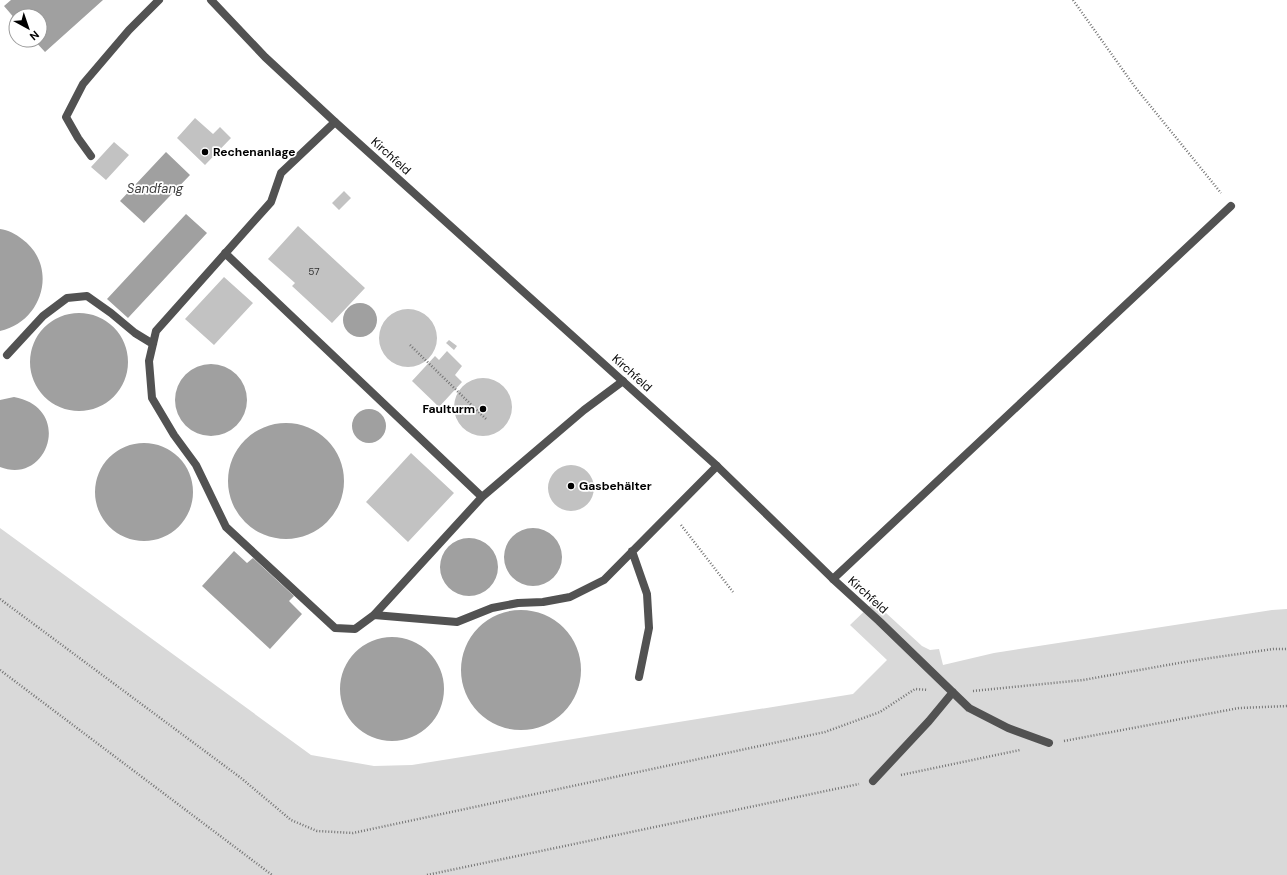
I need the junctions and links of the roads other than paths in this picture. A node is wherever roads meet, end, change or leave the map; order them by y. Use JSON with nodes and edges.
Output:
{"nodes":[{"id":1,"x":159,"y":0,"type":"edge"},
{"id":2,"x":211,"y":0,"type":"edge"},
{"id":3,"x":335,"y":122,"type":"junction"},
{"id":4,"x":91,"y":156,"type":"dead end"},
{"id":5,"x":1231,"y":206,"type":"road end"},
{"id":6,"x":225,"y":254,"type":"junction"},
{"id":7,"x":153,"y":344,"type":"junction"},
{"id":8,"x":7,"y":355,"type":"dead end"},
{"id":9,"x":623,"y":381,"type":"junction"},
{"id":10,"x":717,"y":466,"type":"junction"},
{"id":11,"x":482,"y":497,"type":"junction"},
{"id":12,"x":632,"y":551,"type":"junction"},
{"id":13,"x":833,"y":579,"type":"junction"},
{"id":14,"x":374,"y":615,"type":"junction"},
{"id":15,"x":639,"y":677,"type":"dead end"},
{"id":16,"x":953,"y":692,"type":"junction"},
{"id":17,"x":1049,"y":743,"type":"dead end"},
{"id":18,"x":873,"y":781,"type":"dead end"}],
"edges":[{"from":1,"to":4,"type":"street"},
{"from":2,"to":3,"type":"street","name":"Kirchfeld"},
{"from":3,"to":6,"type":"street"},
{"from":3,"to":9,"type":"street","name":"Kirchfeld"},
{"from":5,"to":13,"type":"street"},
{"from":6,"to":7,"type":"street"},
{"from":6,"to":11,"type":"street"},
{"from":7,"to":8,"type":"street"},
{"from":7,"to":14,"type":"street"},
{"from":9,"to":10,"type":"street","name":"Kirchfeld"},
{"from":9,"to":11,"type":"street"},
{"from":10,"to":12,"type":"street"},
{"from":10,"to":13,"type":"street","name":"Kirchfeld"},
{"from":11,"to":14,"type":"street"},
{"from":12,"to":14,"type":"street"},
{"from":12,"to":15,"type":"street"},
{"from":13,"to":16,"type":"street","name":"Kirchfeld"},
{"from":16,"to":17,"type":"street","name":"Kirchfeld"},
{"from":16,"to":18,"type":"street"}]}
